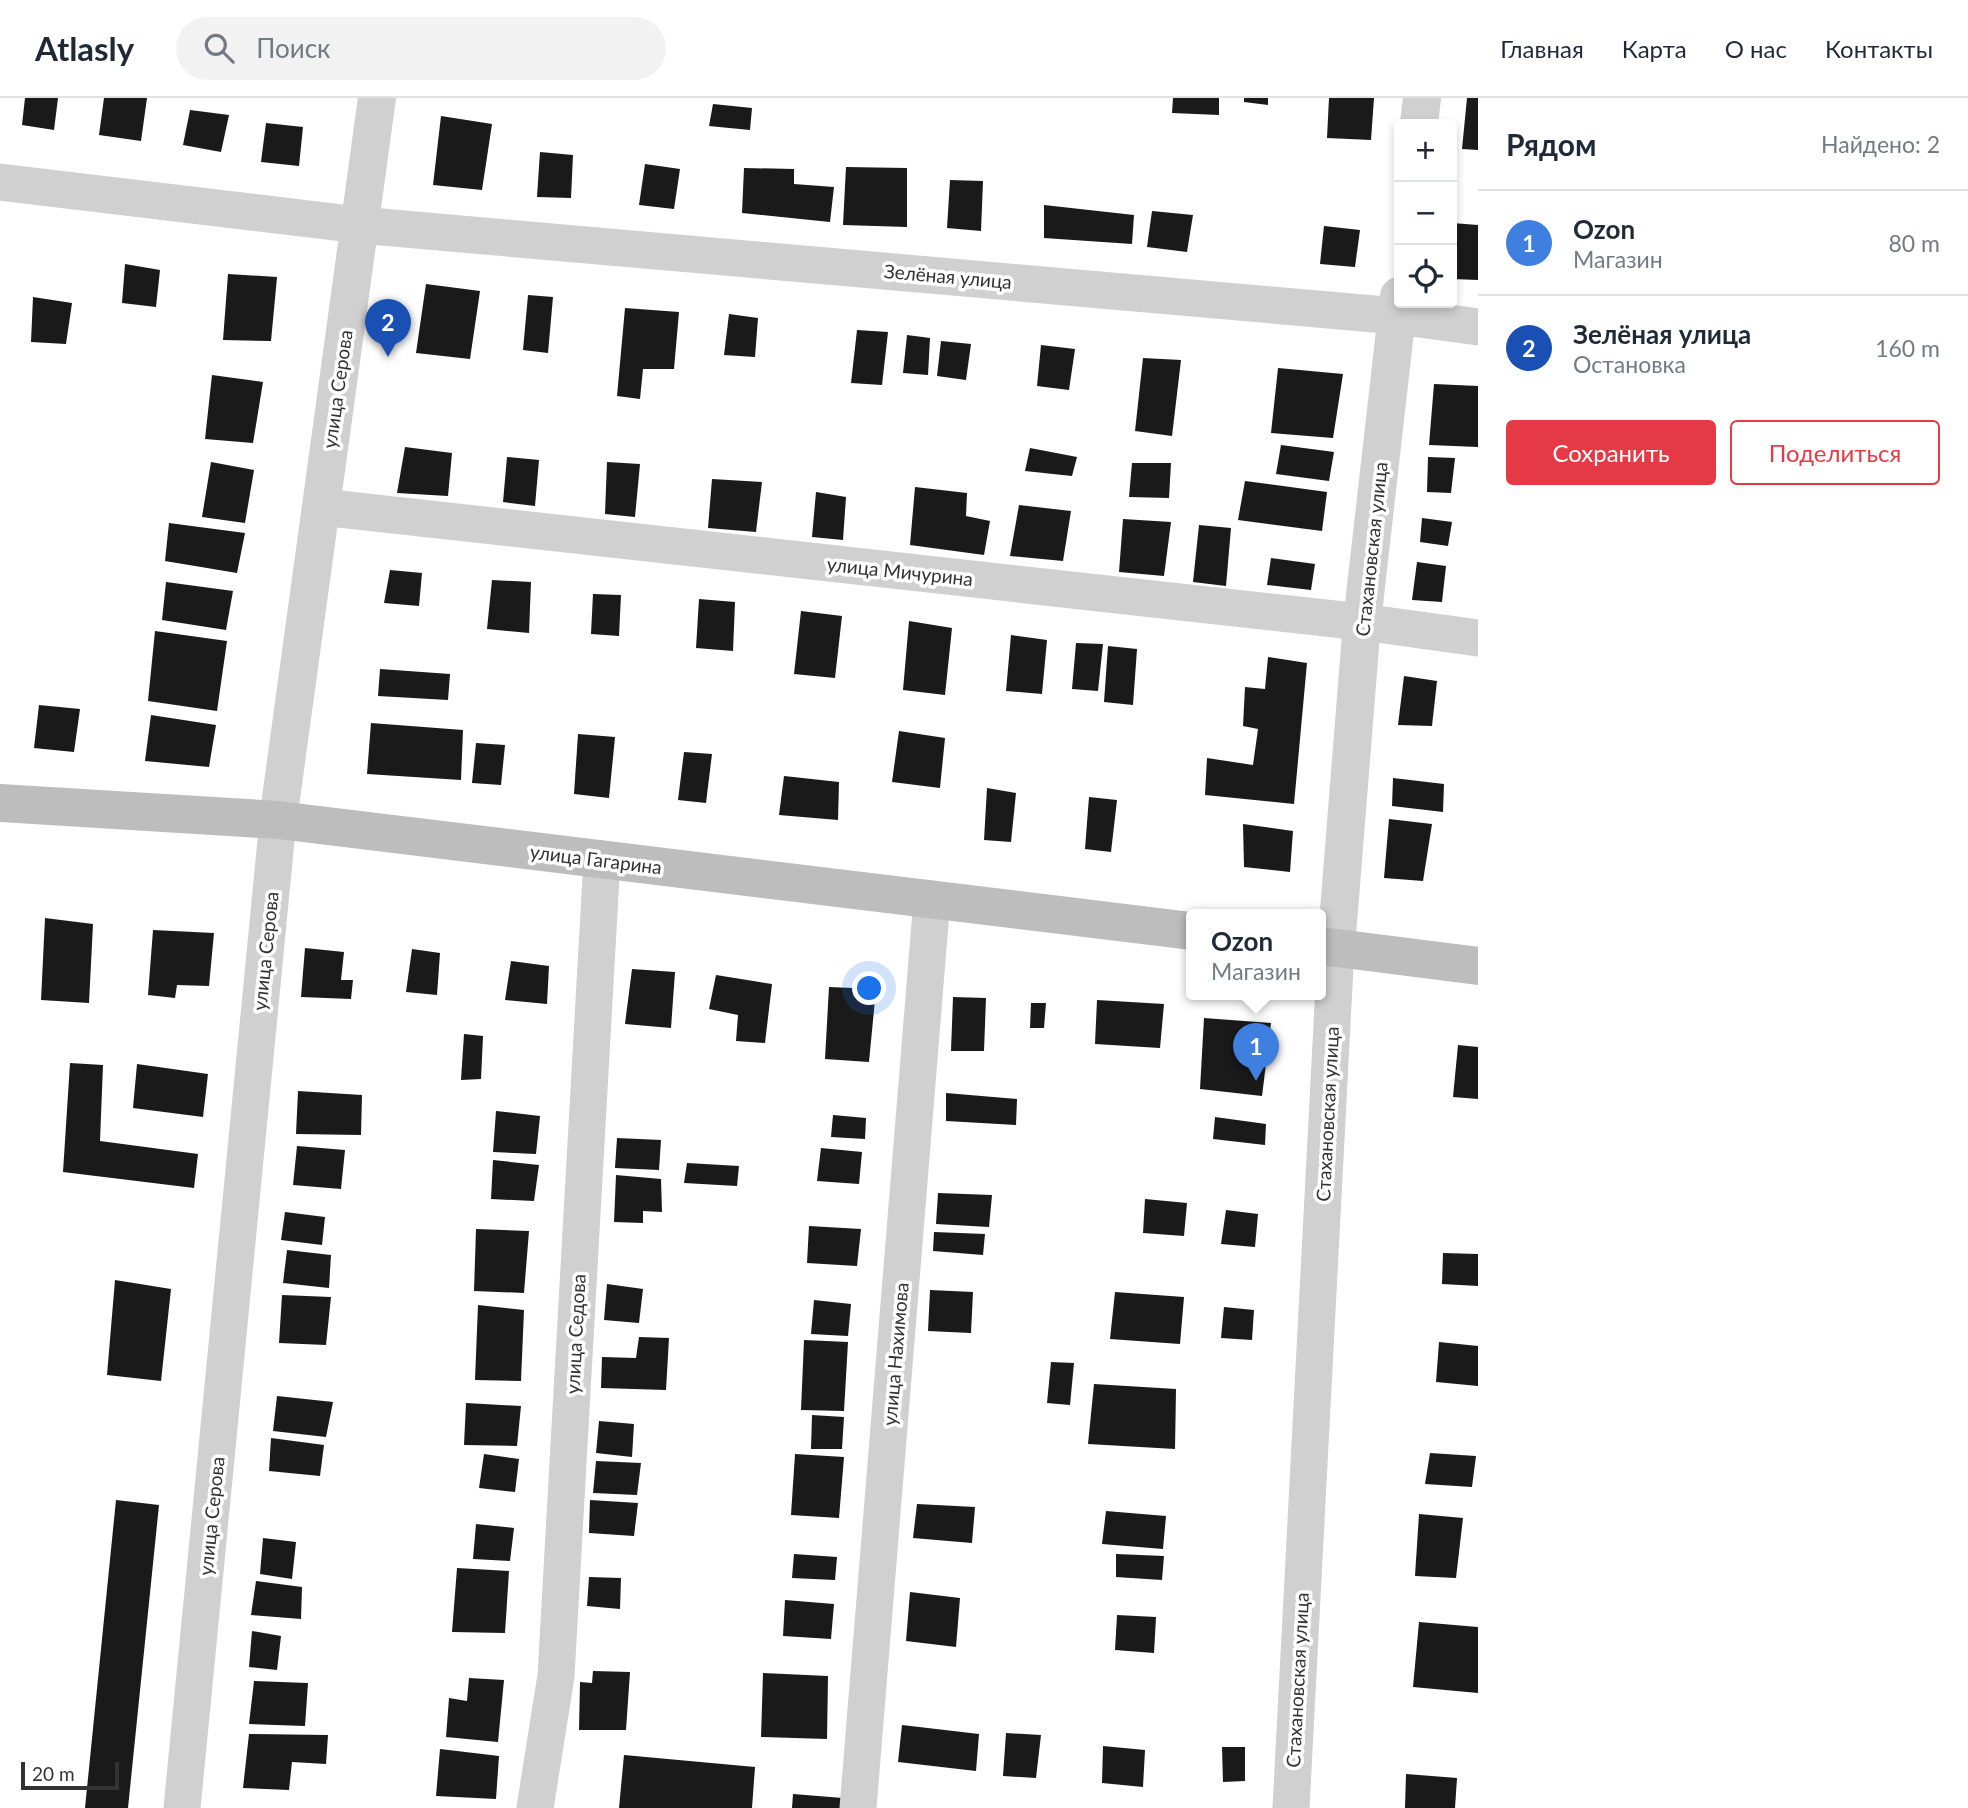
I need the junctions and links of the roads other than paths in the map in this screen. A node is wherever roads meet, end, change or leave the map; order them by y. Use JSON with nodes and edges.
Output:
{"nodes":[{"id":1,"x":377,"y":98,"type":"edge"},
{"id":2,"x":1422,"y":98,"type":"edge"},
{"id":3,"x":1420,"y":119,"type":"edge"},
{"id":4,"x":0,"y":182,"type":"edge"},
{"id":5,"x":359,"y":225,"type":"junction"},
{"id":6,"x":1394,"y":306,"type":"edge"},
{"id":7,"x":1398,"y":308,"type":"edge"},
{"id":8,"x":1406,"y":308,"type":"edge"},
{"id":9,"x":1478,"y":327,"type":"edge"},
{"id":10,"x":321,"y":508,"type":"junction"},
{"id":11,"x":1362,"y":622,"type":"junction"},
{"id":12,"x":1478,"y":638,"type":"edge"},
{"id":13,"x":0,"y":803,"type":"edge"},
{"id":14,"x":278,"y":820,"type":"junction"},
{"id":15,"x":602,"y":859,"type":"junction"},
{"id":16,"x":932,"y":899,"type":"junction"},
{"id":17,"x":1186,"y":930,"type":"edge"},
{"id":18,"x":1328,"y":947,"type":"edge"},
{"id":19,"x":1478,"y":965,"type":"edge"},
{"id":20,"x":1326,"y":994,"type":"edge"},
{"id":21,"x":1326,"y":1000,"type":"edge"},
{"id":22,"x":867,"y":1807,"type":"edge"},
{"id":23,"x":182,"y":1808,"type":"edge"},
{"id":24,"x":535,"y":1808,"type":"edge"},
{"id":25,"x":1291,"y":1808,"type":"edge"}],
"edges":[{"from":1,"to":5,"type":"street","name":"улица Серова"},
{"from":2,"to":3,"type":"street"},
{"from":4,"to":5,"type":"street","name":"Зелёная улица"},
{"from":5,"to":6,"type":"street","name":"Зелёная улица"},
{"from":5,"to":10,"type":"street","name":"улица Серова"},
{"from":7,"to":11,"type":"street","name":"Стахановская улица"},
{"from":8,"to":9,"type":"street","name":"Зелёная улица"},
{"from":10,"to":11,"type":"street","name":"улица Мичурина"},
{"from":10,"to":14,"type":"street","name":"улица Серова"},
{"from":11,"to":12,"type":"street","name":"улица Мичурина"},
{"from":11,"to":18,"type":"street","name":"Стахановская улица"},
{"from":13,"to":14,"type":"main road","name":"улица Гагарина"},
{"from":14,"to":15,"type":"main road","name":"улица Гагарина"},
{"from":14,"to":23,"type":"street","name":"улица Серова"},
{"from":15,"to":16,"type":"main road","name":"улица Гагарина"},
{"from":15,"to":24,"type":"street","name":"улица Седова"},
{"from":16,"to":17,"type":"main road","name":"улица Гагарина"},
{"from":16,"to":22,"type":"street","name":"улица Нахимова"},
{"from":18,"to":19,"type":"main road"},
{"from":18,"to":20,"type":"street","name":"Стахановская улица"},
{"from":21,"to":25,"type":"street","name":"Стахановская улица"}]}
